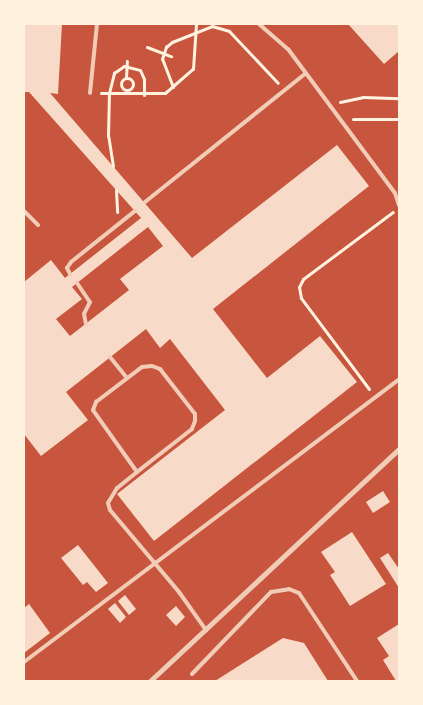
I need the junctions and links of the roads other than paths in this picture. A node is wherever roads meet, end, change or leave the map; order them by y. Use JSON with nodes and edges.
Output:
{"nodes":[{"id":1,"x":97,"y":24,"type":"edge"},
{"id":2,"x":259,"y":24,"type":"edge"},
{"id":3,"x":306,"y":73,"type":"junction"},
{"id":4,"x":90,"y":93,"type":"road end"},
{"id":5,"x":145,"y":202,"type":"dead end"},
{"id":6,"x":399,"y":206,"type":"edge"},
{"id":7,"x":24,"y":210,"type":"edge"},
{"id":8,"x":134,"y":211,"type":"dead end"},
{"id":9,"x":38,"y":225,"type":"dead end"},
{"id":10,"x":70,"y":274,"type":"dead end"},
{"id":11,"x":77,"y":282,"type":"dead end"},
{"id":12,"x":86,"y":324,"type":"dead end"},
{"id":13,"x":110,"y":357,"type":"dead end"},
{"id":14,"x":127,"y":378,"type":"junction"},
{"id":15,"x":399,"y":379,"type":"edge"},
{"id":16,"x":399,"y":449,"type":"edge"},
{"id":17,"x":137,"y":472,"type":"junction"},
{"id":18,"x":155,"y":563,"type":"junction"},
{"id":19,"x":206,"y":630,"type":"junction"},
{"id":20,"x":24,"y":662,"type":"edge"},
{"id":21,"x":192,"y":674,"type":"dead end"},
{"id":22,"x":150,"y":681,"type":"edge"},
{"id":23,"x":357,"y":681,"type":"edge"}],
"edges":[{"from":1,"to":4,"type":"lane"},
{"from":2,"to":3,"type":"lane"},
{"from":3,"to":5,"type":"lane"},
{"from":3,"to":6,"type":"lane"},
{"from":7,"to":9,"type":"lane"},
{"from":8,"to":10,"type":"lane"},
{"from":11,"to":12,"type":"lane"},
{"from":13,"to":14,"type":"lane"},
{"from":14,"to":17,"type":"lane"},
{"from":14,"to":17,"type":"lane"},
{"from":15,"to":18,"type":"lane"},
{"from":16,"to":19,"type":"street"},
{"from":17,"to":18,"type":"lane"},
{"from":18,"to":19,"type":"lane"},
{"from":18,"to":20,"type":"lane"},
{"from":19,"to":22,"type":"street"},
{"from":21,"to":23,"type":"lane"}]}
